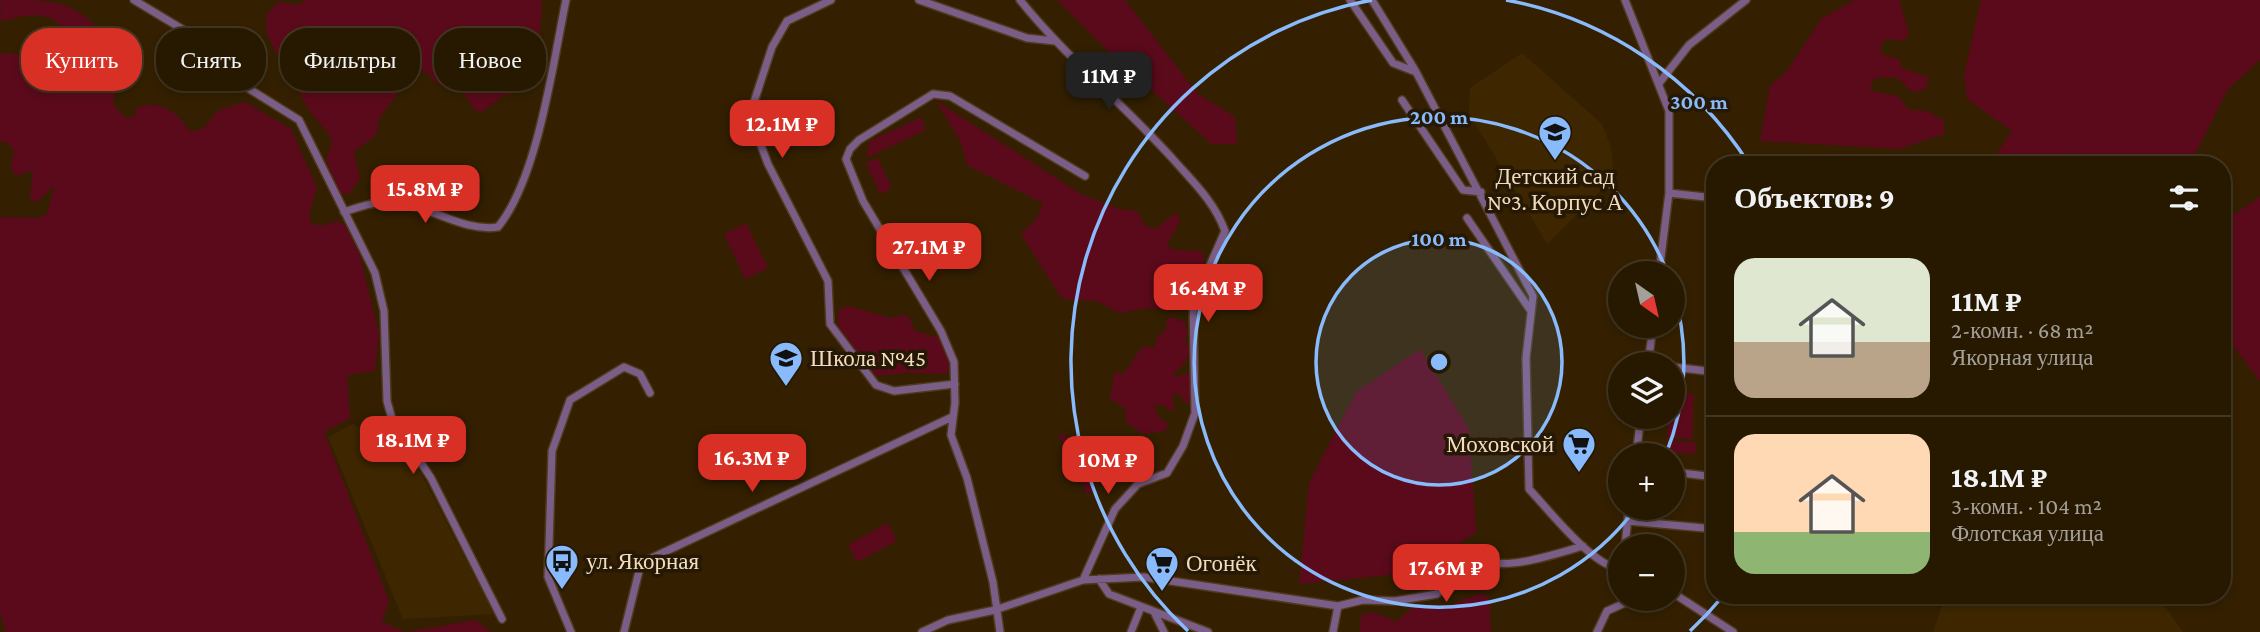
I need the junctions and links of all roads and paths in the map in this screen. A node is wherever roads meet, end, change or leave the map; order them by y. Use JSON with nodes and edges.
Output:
{"nodes":[{"id":1,"x":134,"y":0,"type":"edge"},
{"id":2,"x":566,"y":0,"type":"edge"},
{"id":3,"x":831,"y":0,"type":"edge"},
{"id":4,"x":919,"y":0,"type":"edge"},
{"id":5,"x":1020,"y":0,"type":"edge"},
{"id":6,"x":1350,"y":0,"type":"edge"},
{"id":7,"x":1372,"y":0,"type":"edge"},
{"id":8,"x":1625,"y":0,"type":"edge"},
{"id":9,"x":1746,"y":0,"type":"edge"},
{"id":10,"x":1055,"y":41,"type":"junction"},
{"id":11,"x":1416,"y":72,"type":"junction"},
{"id":12,"x":1660,"y":82,"type":"junction"},
{"id":13,"x":1402,"y":100,"type":"dead end"},
{"id":14,"x":1085,"y":176,"type":"dead end"},
{"id":15,"x":1480,"y":192,"type":"junction"},
{"id":16,"x":1669,"y":193,"type":"junction"},
{"id":17,"x":1706,"y":197,"type":"edge"},
{"id":18,"x":344,"y":212,"type":"junction"},
{"id":19,"x":1467,"y":218,"type":"dead end"},
{"id":20,"x":1660,"y":261,"type":"edge"},
{"id":21,"x":1531,"y":311,"type":"junction"},
{"id":22,"x":1685,"y":368,"type":"edge"},
{"id":23,"x":1706,"y":371,"type":"edge"},
{"id":24,"x":955,"y":384,"type":"junction"},
{"id":25,"x":650,"y":393,"type":"dead end"},
{"id":26,"x":952,"y":417,"type":"junction"},
{"id":27,"x":1685,"y":473,"type":"edge"},
{"id":28,"x":1706,"y":476,"type":"edge"},
{"id":29,"x":1628,"y":521,"type":"joint"},
{"id":30,"x":1706,"y":528,"type":"edge"},
{"id":31,"x":1626,"y":534,"type":"edge"},
{"id":32,"x":1583,"y":546,"type":"junction"},
{"id":33,"x":1608,"y":565,"type":"edge"},
{"id":34,"x":1099,"y":579,"type":"junction"},
{"id":35,"x":1083,"y":580,"type":"junction"},
{"id":36,"x":1685,"y":601,"type":"edge"},
{"id":37,"x":1338,"y":606,"type":"junction"},
{"id":38,"x":1141,"y":607,"type":"junction"},
{"id":39,"x":995,"y":610,"type":"junction"},
{"id":40,"x":1608,"y":611,"type":"edge"},
{"id":41,"x":1154,"y":612,"type":"junction"},
{"id":42,"x":502,"y":619,"type":"dead end"},
{"id":43,"x":570,"y":632,"type":"edge"},
{"id":44,"x":624,"y":632,"type":"edge"},
{"id":45,"x":922,"y":632,"type":"edge"},
{"id":46,"x":1000,"y":632,"type":"edge"},
{"id":47,"x":1131,"y":632,"type":"edge"},
{"id":48,"x":1164,"y":632,"type":"edge"},
{"id":49,"x":1208,"y":632,"type":"edge"},
{"id":50,"x":1333,"y":632,"type":"edge"},
{"id":51,"x":1597,"y":632,"type":"edge"},
{"id":52,"x":1733,"y":632,"type":"edge"}],
"edges":[{"from":1,"to":18,"type":"street"},
{"from":2,"to":18,"type":"street"},
{"from":3,"to":24,"type":"street"},
{"from":4,"to":10,"type":"street"},
{"from":5,"to":10,"type":"street"},
{"from":6,"to":11,"type":"street"},
{"from":7,"to":11,"type":"street"},
{"from":8,"to":12,"type":"street"},
{"from":9,"to":12,"type":"street"},
{"from":10,"to":35,"type":"street"},
{"from":11,"to":15,"type":"street"},
{"from":12,"to":16,"type":"street"},
{"from":13,"to":15,"type":"street"},
{"from":14,"to":24,"type":"street"},
{"from":15,"to":21,"type":"street"},
{"from":16,"to":17,"type":"street"},
{"from":16,"to":20,"type":"street"},
{"from":18,"to":42,"type":"street"},
{"from":19,"to":21,"type":"street"},
{"from":21,"to":32,"type":"street"},
{"from":22,"to":23,"type":"street"},
{"from":24,"to":26,"type":"street"},
{"from":25,"to":43,"type":"street"},
{"from":26,"to":39,"type":"street"},
{"from":26,"to":44,"type":"street"},
{"from":27,"to":28,"type":"street"},
{"from":29,"to":30,"type":"street"},
{"from":29,"to":31,"type":"street"},
{"from":32,"to":33,"type":"street"},
{"from":32,"to":37,"type":"street"},
{"from":34,"to":35,"type":"street"},
{"from":34,"to":37,"type":"street"},
{"from":34,"to":38,"type":"street"},
{"from":35,"to":39,"type":"street"},
{"from":36,"to":52,"type":"street"},
{"from":37,"to":50,"type":"street"},
{"from":38,"to":41,"type":"street"},
{"from":38,"to":47,"type":"street"},
{"from":39,"to":45,"type":"street"},
{"from":39,"to":46,"type":"street"},
{"from":40,"to":51,"type":"street"},
{"from":41,"to":48,"type":"street"},
{"from":41,"to":49,"type":"street"}]}
